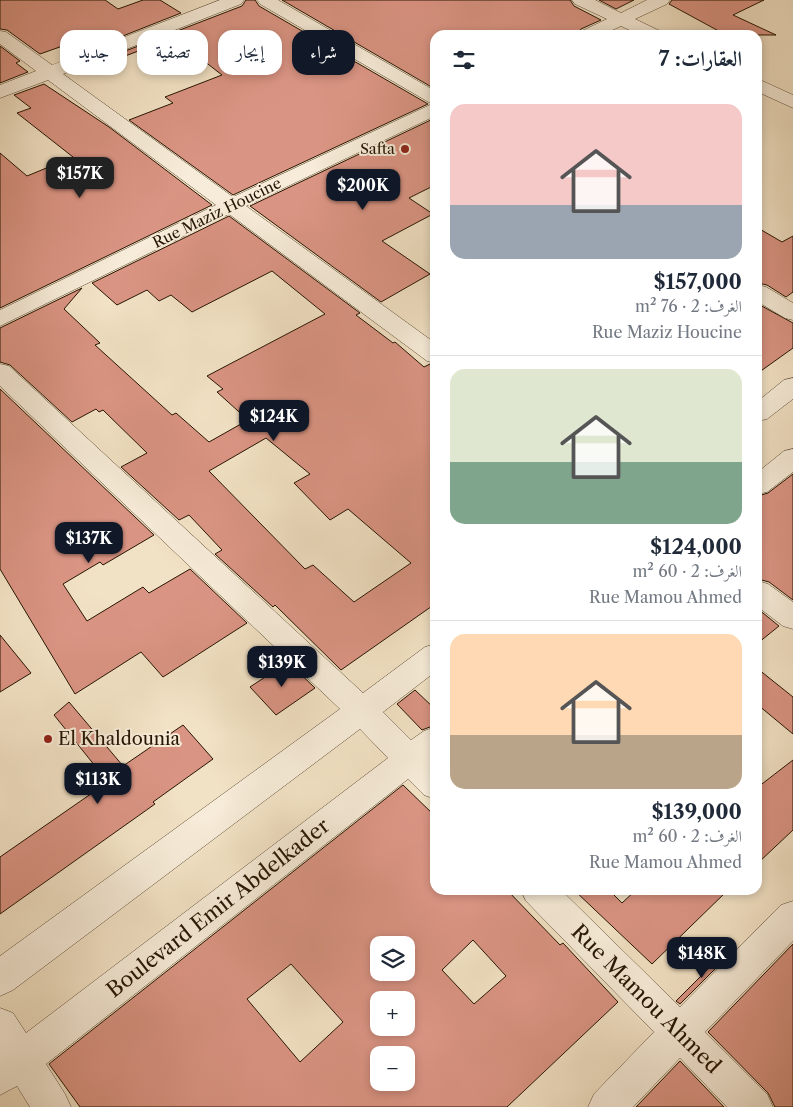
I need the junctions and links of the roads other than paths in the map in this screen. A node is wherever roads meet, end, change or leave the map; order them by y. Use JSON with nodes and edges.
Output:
{"nodes":[{"id":1,"x":235,"y":0,"type":"edge"},
{"id":2,"x":266,"y":0,"type":"edge"},
{"id":3,"x":581,"y":0,"type":"edge"},
{"id":4,"x":661,"y":0,"type":"edge"},
{"id":5,"x":621,"y":19,"type":"junction"},
{"id":6,"x":598,"y":30,"type":"edge"},
{"id":7,"x":644,"y":30,"type":"edge"},
{"id":8,"x":0,"y":36,"type":"edge"},
{"id":9,"x":50,"y":72,"type":"junction"},
{"id":10,"x":762,"y":87,"type":"edge"},
{"id":11,"x":0,"y":92,"type":"edge"},
{"id":12,"x":430,"y":96,"type":"edge"},
{"id":13,"x":793,"y":102,"type":"edge"},
{"id":14,"x":430,"y":111,"type":"edge"},
{"id":15,"x":232,"y":204,"type":"junction"},
{"id":16,"x":762,"y":294,"type":"edge"},
{"id":17,"x":793,"y":313,"type":"edge"},
{"id":18,"x":0,"y":319,"type":"edge"},
{"id":19,"x":430,"y":351,"type":"edge"},
{"id":20,"x":0,"y":372,"type":"edge"},
{"id":21,"x":793,"y":386,"type":"edge"},
{"id":22,"x":762,"y":410,"type":"edge"},
{"id":23,"x":793,"y":458,"type":"edge"},
{"id":24,"x":762,"y":482,"type":"edge"},
{"id":25,"x":762,"y":595,"type":"edge"},
{"id":26,"x":793,"y":618,"type":"edge"},
{"id":27,"x":430,"y":660,"type":"edge"},
{"id":28,"x":362,"y":711,"type":"junction"},
{"id":29,"x":422,"y":750,"type":"edge"},
{"id":30,"x":430,"y":772,"type":"edge"},
{"id":31,"x":543,"y":895,"type":"edge"},
{"id":32,"x":793,"y":917,"type":"edge"},
{"id":33,"x":0,"y":978,"type":"edge"},
{"id":34,"x":0,"y":1026,"type":"edge"},
{"id":35,"x":681,"y":1034,"type":"junction"},
{"id":36,"x":10,"y":1068,"type":"edge"},
{"id":37,"x":52,"y":1107,"type":"edge"},
{"id":38,"x":607,"y":1107,"type":"edge"},
{"id":39,"x":754,"y":1107,"type":"edge"}],
"edges":[{"from":1,"to":9,"type":"street"},
{"from":2,"to":12,"type":"street"},
{"from":3,"to":5,"type":"street"},
{"from":4,"to":5,"type":"street"},
{"from":5,"to":6,"type":"street"},
{"from":5,"to":7,"type":"street"},
{"from":8,"to":9,"type":"street"},
{"from":9,"to":11,"type":"street"},
{"from":9,"to":15,"type":"street"},
{"from":10,"to":13,"type":"street"},
{"from":14,"to":15,"type":"street","name":"Rue Maziz Houcine"},
{"from":15,"to":18,"type":"street","name":"Rue Maziz Houcine"},
{"from":15,"to":19,"type":"street"},
{"from":16,"to":17,"type":"street"},
{"from":20,"to":28,"type":"street"},
{"from":21,"to":22,"type":"street"},
{"from":23,"to":24,"type":"street"},
{"from":25,"to":26,"type":"street"},
{"from":27,"to":28,"type":"street"},
{"from":28,"to":29,"type":"street"},
{"from":28,"to":33,"type":"street"},
{"from":29,"to":30,"type":"street"},
{"from":29,"to":36,"type":"street","name":"Boulevard Emir Abdelkader"},
{"from":31,"to":35,"type":"street","name":"Rue Mamou Ahmed"},
{"from":32,"to":35,"type":"street"},
{"from":34,"to":36,"type":"street"},
{"from":35,"to":38,"type":"street"},
{"from":35,"to":39,"type":"street","name":"Rue Mamou Ahmed"},
{"from":36,"to":37,"type":"street"}]}
